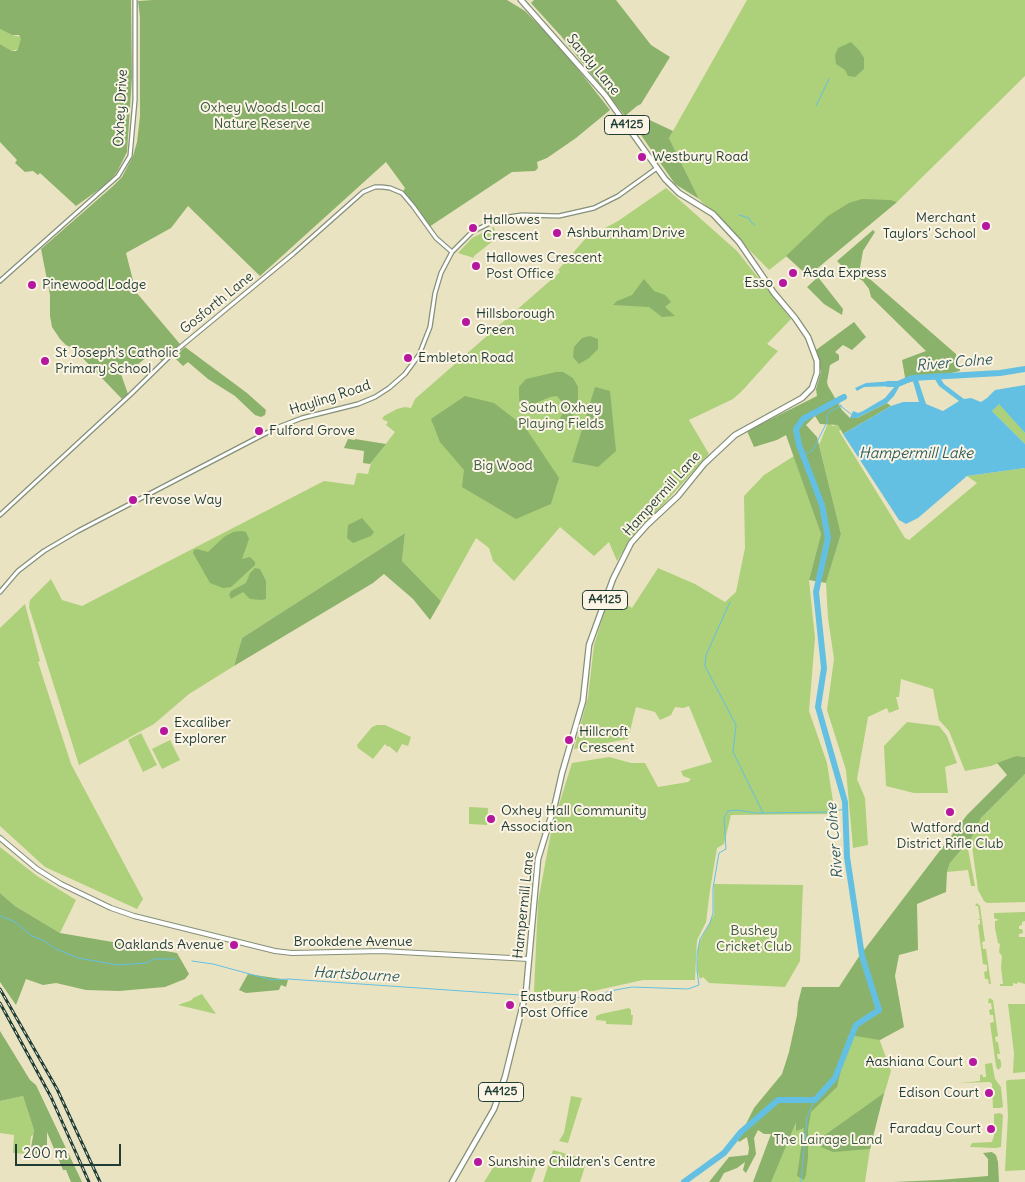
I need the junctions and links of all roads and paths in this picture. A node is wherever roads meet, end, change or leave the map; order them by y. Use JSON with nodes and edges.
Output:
{"nodes":[{"id":1,"x":134,"y":0,"type":"edge"},
{"id":2,"x":521,"y":0,"type":"edge"},
{"id":3,"x":657,"y":168,"type":"junction"},
{"id":4,"x":452,"y":252,"type":"junction"},
{"id":5,"x":0,"y":281,"type":"edge"},
{"id":6,"x":782,"y":302,"type":"joint"},
{"id":7,"x":0,"y":515,"type":"edge"},
{"id":8,"x":0,"y":592,"type":"edge"},
{"id":9,"x":0,"y":838,"type":"edge"},
{"id":10,"x":529,"y":958,"type":"junction"},
{"id":11,"x":452,"y":1182,"type":"edge"}],
"edges":[{"from":1,"to":5,"type":"street","name":"Oxhey Drive"},
{"from":2,"to":3,"type":"main road","name":"Sandy Lane","number":"A4125"},
{"from":3,"to":4,"type":"street","name":"Hayling Road"},
{"from":3,"to":6,"type":"main road","name":"Sandy Lane","number":"A4125"},
{"from":4,"to":7,"type":"street","name":"Gosforth Lane"},
{"from":4,"to":8,"type":"street","name":"Hayling Road"},
{"from":6,"to":10,"type":"main road","name":"Hampermill Lane","number":"A4125"},
{"from":9,"to":10,"type":"main road","name":"Brookdene Avenue"},
{"from":10,"to":11,"type":"main road","name":"Hampermill Lane","number":"A4125"}]}
